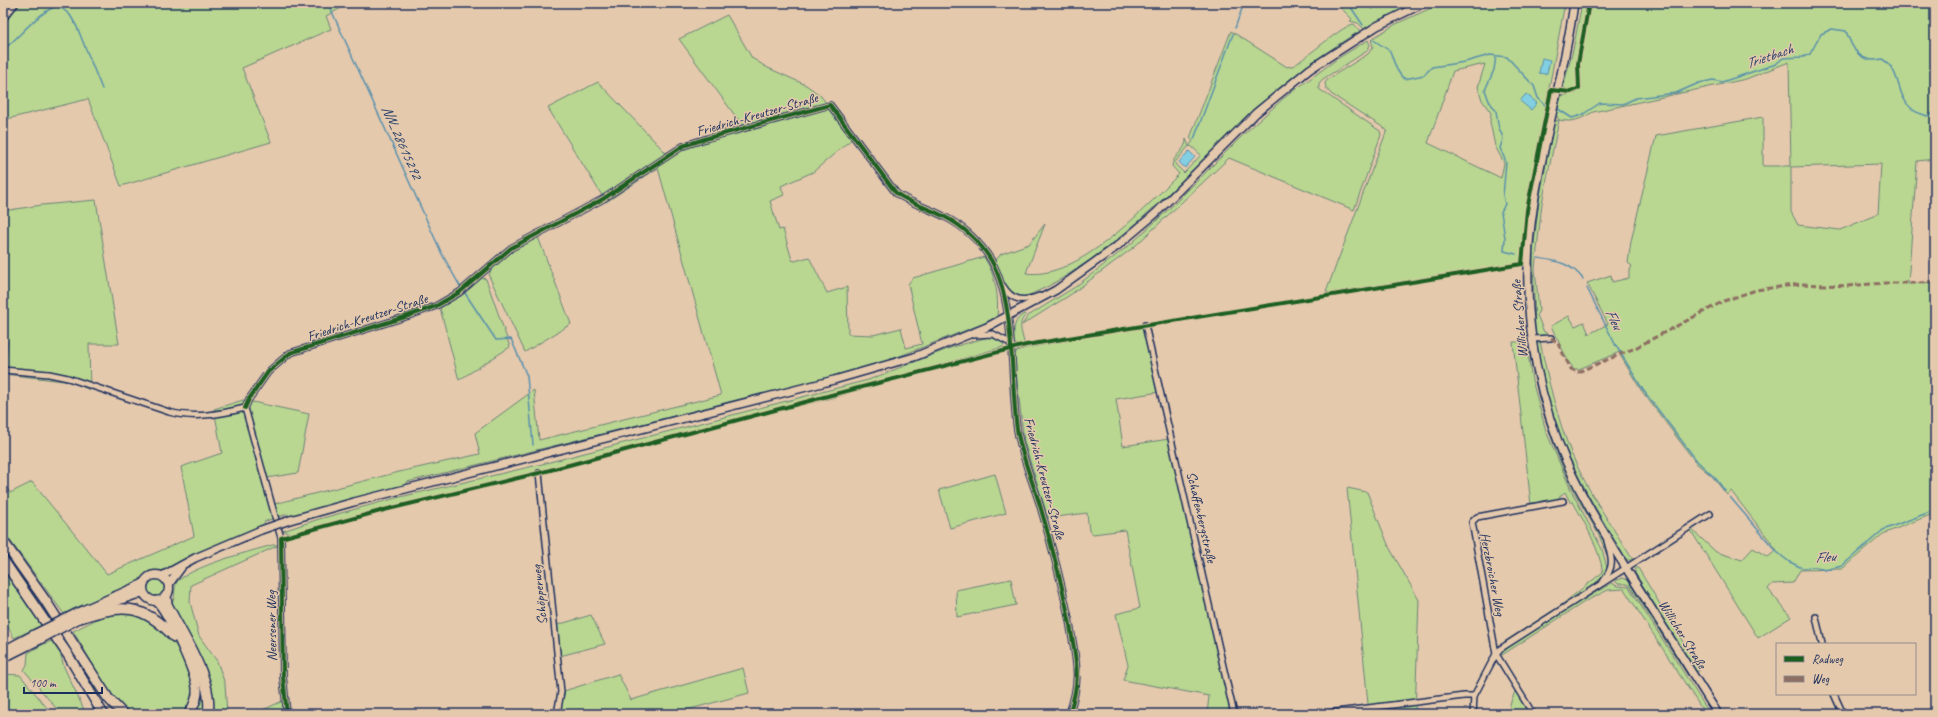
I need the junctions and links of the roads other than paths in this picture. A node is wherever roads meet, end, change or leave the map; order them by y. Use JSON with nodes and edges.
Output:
{"nodes":[{"id":1,"x":16,"y":3,"type":"edge"},
{"id":2,"x":1424,"y":3,"type":"edge"},
{"id":3,"x":1574,"y":3,"type":"edge"},
{"id":4,"x":1578,"y":3,"type":"edge"},
{"id":5,"x":1572,"y":15,"type":"junction"},
{"id":6,"x":3,"y":19,"type":"edge"},
{"id":7,"x":1001,"y":283,"type":"junction"},
{"id":8,"x":1056,"y":290,"type":"junction"},
{"id":9,"x":1007,"y":318,"type":"junction"},
{"id":10,"x":1145,"y":325,"type":"dead end"},
{"id":11,"x":969,"y":335,"type":"junction"},
{"id":12,"x":1551,"y":338,"type":"dead end"},
{"id":13,"x":1533,"y":340,"type":"junction"},
{"id":14,"x":1010,"y":343,"type":"junction"},
{"id":15,"x":3,"y":370,"type":"edge"},
{"id":16,"x":245,"y":408,"type":"junction"},
{"id":17,"x":539,"y":473,"type":"dead end"},
{"id":18,"x":1563,"y":501,"type":"dead end"},
{"id":19,"x":1710,"y":514,"type":"dead end"},
{"id":20,"x":1604,"y":533,"type":"junction"},
{"id":21,"x":3,"y":541,"type":"edge"},
{"id":22,"x":3,"y":560,"type":"edge"},
{"id":23,"x":187,"y":563,"type":"junction"},
{"id":24,"x":1626,"y":568,"type":"junction"},
{"id":25,"x":162,"y":576,"type":"junction"},
{"id":26,"x":169,"y":584,"type":"junction"},
{"id":27,"x":1601,"y":584,"type":"junction"},
{"id":28,"x":143,"y":588,"type":"junction"},
{"id":29,"x":166,"y":596,"type":"junction"},
{"id":30,"x":157,"y":601,"type":"junction"},
{"id":31,"x":78,"y":615,"type":"junction"},
{"id":32,"x":1816,"y":617,"type":"dead end"},
{"id":33,"x":37,"y":637,"type":"junction"},
{"id":34,"x":1822,"y":643,"type":"edge"},
{"id":35,"x":180,"y":644,"type":"junction"},
{"id":36,"x":3,"y":651,"type":"edge"},
{"id":37,"x":1496,"y":654,"type":"junction"},
{"id":38,"x":3,"y":658,"type":"edge"},
{"id":39,"x":1834,"y":695,"type":"edge"},
{"id":40,"x":1474,"y":696,"type":"junction"},
{"id":41,"x":103,"y":714,"type":"edge"},
{"id":42,"x":123,"y":714,"type":"edge"},
{"id":43,"x":189,"y":714,"type":"edge"},
{"id":44,"x":208,"y":714,"type":"edge"},
{"id":45,"x":287,"y":714,"type":"edge"},
{"id":46,"x":557,"y":714,"type":"edge"},
{"id":47,"x":1069,"y":714,"type":"edge"},
{"id":48,"x":1234,"y":714,"type":"edge"},
{"id":49,"x":1320,"y":714,"type":"edge"},
{"id":50,"x":1473,"y":714,"type":"edge"},
{"id":51,"x":1533,"y":714,"type":"edge"},
{"id":52,"x":1718,"y":714,"type":"edge"},
{"id":53,"x":1843,"y":714,"type":"edge"}],
"edges":[{"from":1,"to":6,"type":"street"},
{"from":2,"to":8,"type":"main road"},
{"from":3,"to":5,"type":"main road","name":"Willicher Straße"},
{"from":4,"to":5,"type":"main road"},
{"from":5,"to":13,"type":"main road","name":"Willicher Straße"},
{"from":7,"to":8,"type":"street","name":"Friedrich-Kreutzer-Straße"},
{"from":7,"to":9,"type":"street","name":"Friedrich-Kreutzer-Straße"},
{"from":7,"to":16,"type":"street","name":"Friedrich-Kreutzer-Straße"},
{"from":8,"to":9,"type":"main road"},
{"from":9,"to":11,"type":"main road"},
{"from":9,"to":14,"type":"street","name":"Friedrich-Kreutzer-Straße"},
{"from":10,"to":48,"type":"street","name":"Schaffenbergstraße"},
{"from":11,"to":14,"type":"street"},
{"from":11,"to":23,"type":"main road","bridge":true},
{"from":12,"to":13,"type":"street"},
{"from":13,"to":20,"type":"main road","name":"Willicher Straße"},
{"from":14,"to":47,"type":"street","name":"Friedrich-Kreutzer-Straße"},
{"from":15,"to":16,"type":"street"},
{"from":16,"to":45,"type":"street","name":"Neersener Weg"},
{"from":17,"to":46,"type":"street","name":"Schöpperweg"},
{"from":18,"to":37,"type":"street","name":"Herzbroicher Weg"},
{"from":19,"to":24,"type":"street"},
{"from":20,"to":24,"type":"main road","name":"Willicher Straße"},
{"from":20,"to":27,"type":"street"},
{"from":21,"to":42,"type":"highway"},
{"from":22,"to":41,"type":"highway"},
{"from":23,"to":25,"type":"main road"},
{"from":23,"to":26,"type":"main road"},
{"from":24,"to":27,"type":"street"},
{"from":24,"to":52,"type":"main road","name":"Willicher Straße"},
{"from":25,"to":26,"type":"main road"},
{"from":25,"to":28,"type":"main road"},
{"from":26,"to":29,"type":"main road"},
{"from":27,"to":37,"type":"street"},
{"from":28,"to":30,"type":"main road"},
{"from":28,"to":31,"type":"main road"},
{"from":29,"to":30,"type":"main road"},
{"from":29,"to":44,"type":"highway"},
{"from":30,"to":35,"type":"highway"},
{"from":31,"to":33,"type":"main road","bridge":true},
{"from":31,"to":35,"type":"highway"},
{"from":32,"to":34,"type":"street"},
{"from":33,"to":36,"type":"main road"},
{"from":33,"to":38,"type":"main road"},
{"from":35,"to":43,"type":"highway"},
{"from":37,"to":40,"type":"street"},
{"from":37,"to":51,"type":"street","name":"Herzbroicher Weg"},
{"from":39,"to":53,"type":"street"},
{"from":40,"to":49,"type":"street"},
{"from":40,"to":50,"type":"street"}]}
